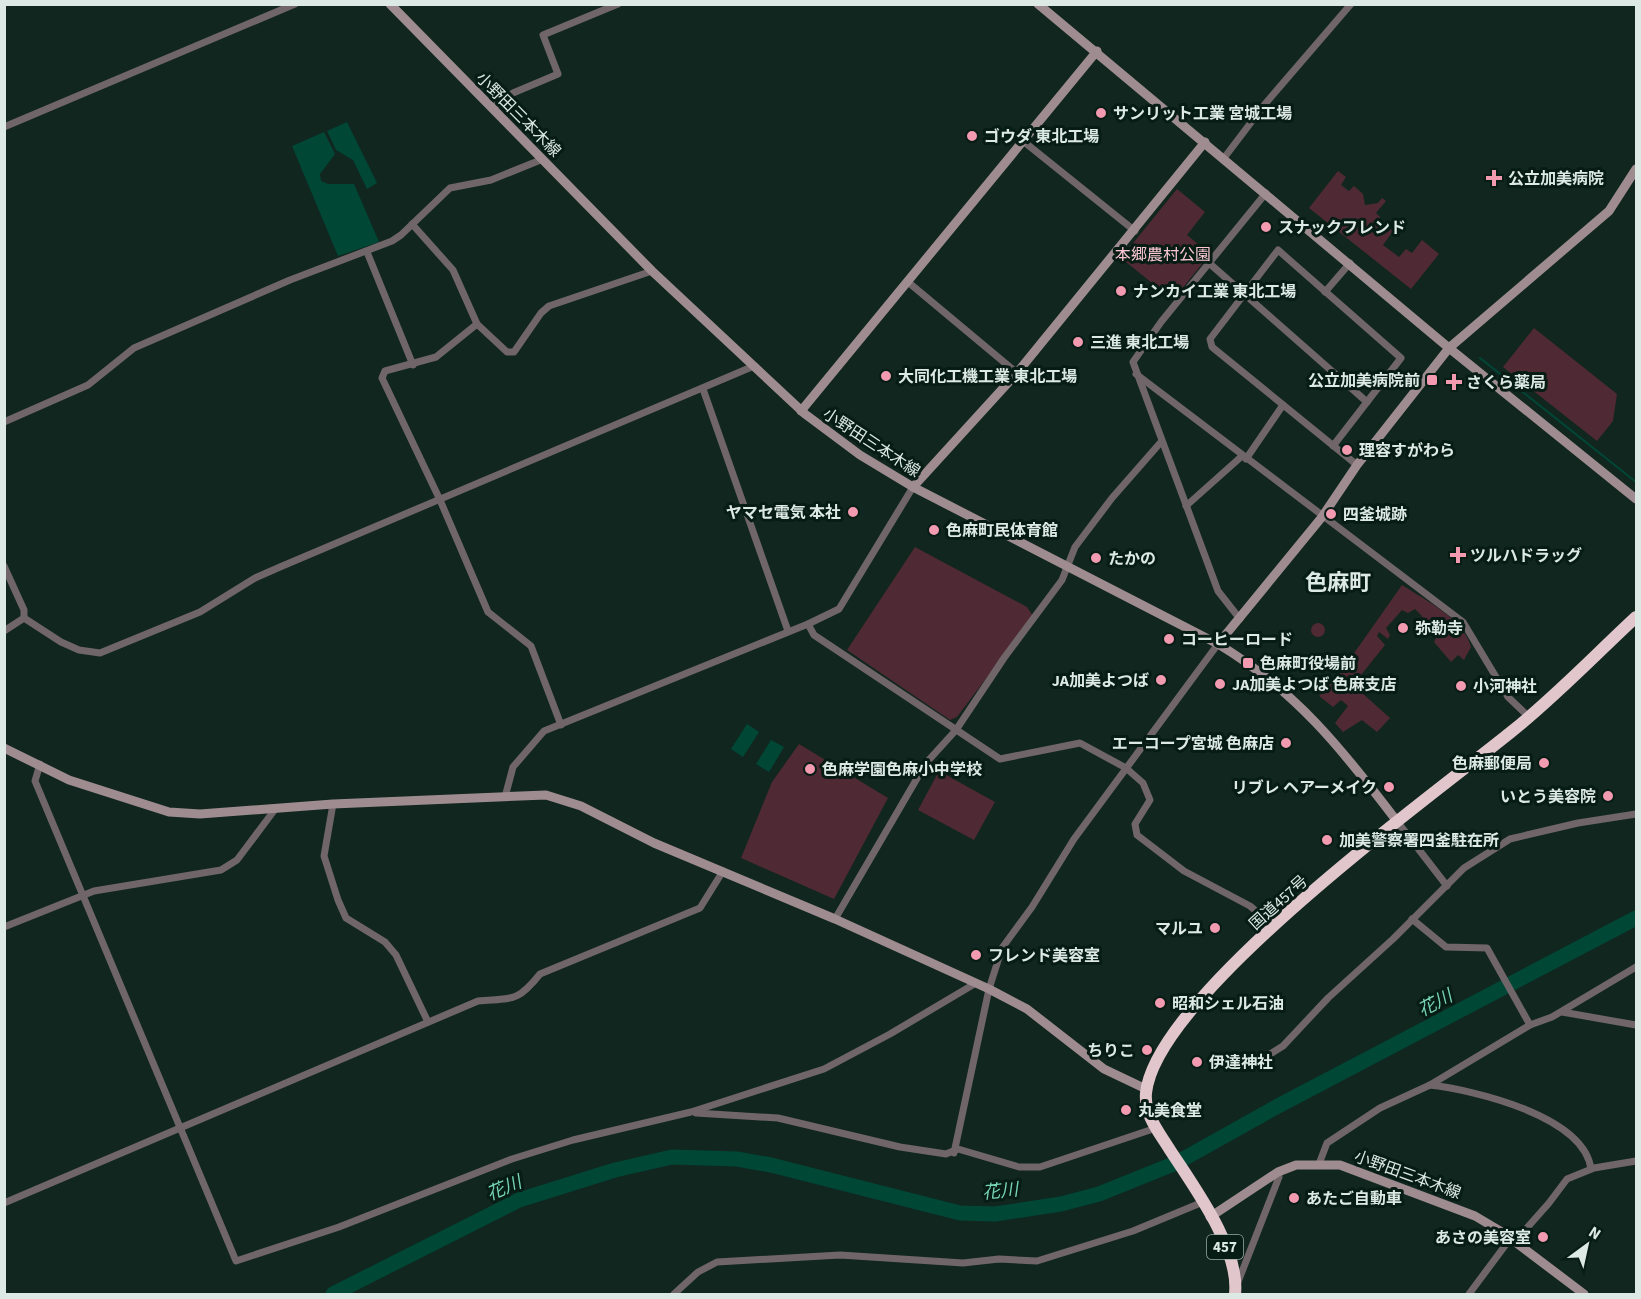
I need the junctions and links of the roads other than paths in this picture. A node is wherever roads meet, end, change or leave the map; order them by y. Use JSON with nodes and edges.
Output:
{"nodes":[{"id":1,"x":295,"y":4,"type":"edge"},
{"id":2,"x":390,"y":4,"type":"edge"},
{"id":3,"x":618,"y":4,"type":"edge"},
{"id":4,"x":1038,"y":4,"type":"edge"},
{"id":5,"x":1347,"y":6,"type":"edge"},
{"id":6,"x":1097,"y":51,"type":"junction"},
{"id":7,"x":492,"y":108,"type":"junction"},
{"id":8,"x":4,"y":127,"type":"edge"},
{"id":9,"x":1023,"y":141,"type":"junction"},
{"id":10,"x":1204,"y":142,"type":"junction"},
{"id":11,"x":1224,"y":158,"type":"junction"},
{"id":12,"x":543,"y":159,"type":"junction"},
{"id":13,"x":1636,"y":169,"type":"edge"},
{"id":14,"x":1266,"y":193,"type":"junction"},
{"id":15,"x":412,"y":224,"type":"junction"},
{"id":16,"x":1135,"y":231,"type":"junction"},
{"id":17,"x":367,"y":252,"type":"junction"},
{"id":18,"x":1209,"y":263,"type":"junction"},
{"id":19,"x":1350,"y":263,"type":"junction"},
{"id":20,"x":652,"y":271,"type":"junction"},
{"id":21,"x":908,"y":282,"type":"junction"},
{"id":22,"x":1325,"y":292,"type":"junction"},
{"id":23,"x":1244,"y":294,"type":"junction"},
{"id":24,"x":477,"y":324,"type":"junction"},
{"id":25,"x":1449,"y":348,"type":"junction"},
{"id":26,"x":413,"y":365,"type":"junction"},
{"id":27,"x":754,"y":366,"type":"junction"},
{"id":28,"x":1017,"y":373,"type":"junction"},
{"id":29,"x":1136,"y":374,"type":"junction"},
{"id":30,"x":703,"y":389,"type":"junction"},
{"id":31,"x":1366,"y":402,"type":"junction"},
{"id":32,"x":1283,"y":405,"type":"junction"},
{"id":33,"x":801,"y":411,"type":"junction"},
{"id":34,"x":4,"y":422,"type":"edge"},
{"id":35,"x":1161,"y":442,"type":"junction"},
{"id":36,"x":1333,"y":446,"type":"junction"},
{"id":37,"x":1244,"y":457,"type":"junction"},
{"id":38,"x":1357,"y":465,"type":"junction"},
{"id":39,"x":913,"y":487,"type":"junction"},
{"id":40,"x":1636,"y":499,"type":"edge"},
{"id":41,"x":440,"y":500,"type":"junction"},
{"id":42,"x":1186,"y":506,"type":"junction"},
{"id":43,"x":1322,"y":517,"type":"junction"},
{"id":44,"x":1067,"y":566,"type":"junction"},
{"id":45,"x":4,"y":567,"type":"edge"},
{"id":46,"x":1636,"y":617,"type":"edge"},
{"id":47,"x":24,"y":618,"type":"junction"},
{"id":48,"x":1240,"y":619,"type":"junction"},
{"id":49,"x":808,"y":624,"type":"junction"},
{"id":50,"x":4,"y":631,"type":"edge"},
{"id":51,"x":788,"y":631,"type":"junction"},
{"id":52,"x":1218,"y":644,"type":"junction"},
{"id":53,"x":1529,"y":717,"type":"junction"},
{"id":54,"x":561,"y":725,"type":"junction"},
{"id":55,"x":956,"y":730,"type":"junction"},
{"id":56,"x":4,"y":748,"type":"edge"},
{"id":57,"x":40,"y":764,"type":"junction"},
{"id":58,"x":1126,"y":768,"type":"junction"},
{"id":59,"x":505,"y":797,"type":"junction"},
{"id":60,"x":333,"y":804,"type":"junction"},
{"id":61,"x":276,"y":808,"type":"junction"},
{"id":62,"x":1636,"y":814,"type":"edge"},
{"id":63,"x":1396,"y":820,"type":"junction"},
{"id":64,"x":723,"y":871,"type":"junction"},
{"id":65,"x":1446,"y":886,"type":"junction"},
{"id":66,"x":83,"y":894,"type":"junction"},
{"id":67,"x":835,"y":919,"type":"junction"},
{"id":68,"x":1412,"y":919,"type":"junction"},
{"id":69,"x":4,"y":927,"type":"edge"},
{"id":70,"x":1275,"y":927,"type":"junction"},
{"id":71,"x":1636,"y":968,"type":"edge"},
{"id":72,"x":976,"y":983,"type":"junction"},
{"id":73,"x":989,"y":989,"type":"junction"},
{"id":74,"x":1562,"y":1012,"type":"junction"},
{"id":75,"x":428,"y":1022,"type":"junction"},
{"id":76,"x":1528,"y":1022,"type":"junction"},
{"id":77,"x":1636,"y":1026,"type":"edge"},
{"id":78,"x":1256,"y":1063,"type":"dead end"},
{"id":79,"x":1430,"y":1085,"type":"junction"},
{"id":80,"x":1146,"y":1089,"type":"junction"},
{"id":81,"x":691,"y":1112,"type":"junction"},
{"id":82,"x":181,"y":1128,"type":"junction"},
{"id":83,"x":1156,"y":1128,"type":"junction"},
{"id":84,"x":954,"y":1153,"type":"junction"},
{"id":85,"x":1636,"y":1161,"type":"edge"},
{"id":86,"x":1319,"y":1164,"type":"junction"},
{"id":87,"x":1591,"y":1169,"type":"junction"},
{"id":88,"x":1278,"y":1172,"type":"junction"},
{"id":89,"x":1203,"y":1202,"type":"junction"},
{"id":90,"x":4,"y":1203,"type":"edge"},
{"id":91,"x":1210,"y":1217,"type":"junction"},
{"id":92,"x":1510,"y":1239,"type":"junction"},
{"id":93,"x":1236,"y":1289,"type":"edge"},
{"id":94,"x":674,"y":1294,"type":"edge"},
{"id":95,"x":1469,"y":1294,"type":"edge"},
{"id":96,"x":1584,"y":1294,"type":"edge"}],
"edges":[{"from":1,"to":8,"type":"street"},
{"from":2,"to":7,"type":"street","name":"小野田三本木線"},
{"from":3,"to":7,"type":"street"},
{"from":4,"to":6,"type":"street"},
{"from":5,"to":11,"type":"street"},
{"from":6,"to":9,"type":"street"},
{"from":6,"to":10,"type":"street"},
{"from":7,"to":12,"type":"street","name":"小野田三本木線"},
{"from":9,"to":16,"type":"street"},
{"from":9,"to":21,"type":"street"},
{"from":10,"to":11,"type":"street"},
{"from":10,"to":16,"type":"street"},
{"from":11,"to":14,"type":"street"},
{"from":12,"to":15,"type":"street"},
{"from":12,"to":20,"type":"street","name":"小野田三本木線"},
{"from":13,"to":25,"type":"street"},
{"from":14,"to":18,"type":"street"},
{"from":14,"to":19,"type":"street"},
{"from":15,"to":17,"type":"street"},
{"from":15,"to":24,"type":"street"},
{"from":16,"to":28,"type":"street"},
{"from":17,"to":26,"type":"street"},
{"from":17,"to":34,"type":"street"},
{"from":18,"to":23,"type":"street"},
{"from":18,"to":29,"type":"street"},
{"from":19,"to":22,"type":"street"},
{"from":19,"to":25,"type":"street"},
{"from":20,"to":24,"type":"street"},
{"from":20,"to":27,"type":"street","name":"小野田三本木線"},
{"from":21,"to":28,"type":"street"},
{"from":21,"to":33,"type":"street"},
{"from":22,"to":23,"type":"street"},
{"from":22,"to":31,"type":"street"},
{"from":23,"to":31,"type":"street"},
{"from":23,"to":32,"type":"street"},
{"from":24,"to":26,"type":"street"},
{"from":25,"to":38,"type":"street"},
{"from":25,"to":40,"type":"street"},
{"from":26,"to":41,"type":"street"},
{"from":27,"to":30,"type":"street"},
{"from":27,"to":33,"type":"street","name":"小野田三本木線"},
{"from":28,"to":39,"type":"street"},
{"from":29,"to":35,"type":"street"},
{"from":29,"to":37,"type":"street"},
{"from":30,"to":41,"type":"street"},
{"from":30,"to":51,"type":"street"},
{"from":31,"to":36,"type":"street"},
{"from":32,"to":36,"type":"street"},
{"from":32,"to":37,"type":"street"},
{"from":33,"to":39,"type":"street","name":"小野田三本木線"},
{"from":35,"to":42,"type":"street"},
{"from":35,"to":44,"type":"street"},
{"from":36,"to":38,"type":"street"},
{"from":37,"to":42,"type":"street"},
{"from":37,"to":43,"type":"street"},
{"from":38,"to":43,"type":"street"},
{"from":39,"to":44,"type":"street","name":"小野田三本木線"},
{"from":39,"to":49,"type":"street"},
{"from":41,"to":47,"type":"street"},
{"from":41,"to":54,"type":"street"},
{"from":42,"to":48,"type":"street"},
{"from":43,"to":48,"type":"street"},
{"from":43,"to":53,"type":"street"},
{"from":44,"to":52,"type":"street","name":"小野田三本木線"},
{"from":44,"to":55,"type":"street"},
{"from":45,"to":47,"type":"street"},
{"from":46,"to":53,"type":"highway","name":"国道457号"},
{"from":47,"to":50,"type":"street"},
{"from":48,"to":52,"type":"street"},
{"from":49,"to":51,"type":"street"},
{"from":49,"to":55,"type":"street"},
{"from":51,"to":54,"type":"street"},
{"from":52,"to":58,"type":"street"},
{"from":52,"to":63,"type":"street","name":"小野田三本木線"},
{"from":53,"to":63,"type":"highway","name":"国道457号"},
{"from":54,"to":59,"type":"street"},
{"from":55,"to":58,"type":"street"},
{"from":55,"to":67,"type":"street"},
{"from":56,"to":57,"type":"street"},
{"from":57,"to":61,"type":"street"},
{"from":57,"to":66,"type":"street"},
{"from":58,"to":70,"type":"street"},
{"from":58,"to":73,"type":"street"},
{"from":59,"to":60,"type":"street"},
{"from":59,"to":64,"type":"street"},
{"from":60,"to":61,"type":"street"},
{"from":60,"to":75,"type":"street"},
{"from":61,"to":66,"type":"street"},
{"from":62,"to":65,"type":"street"},
{"from":63,"to":65,"type":"street"},
{"from":63,"to":70,"type":"highway","name":"国道457号"},
{"from":64,"to":67,"type":"street"},
{"from":64,"to":75,"type":"street"},
{"from":65,"to":68,"type":"street"},
{"from":66,"to":69,"type":"street"},
{"from":66,"to":82,"type":"street"},
{"from":67,"to":72,"type":"street"},
{"from":68,"to":76,"type":"street"},
{"from":68,"to":78,"type":"street"},
{"from":70,"to":80,"type":"highway","name":"国道457号"},
{"from":71,"to":74,"type":"street"},
{"from":72,"to":73,"type":"street"},
{"from":72,"to":81,"type":"street"},
{"from":73,"to":80,"type":"street"},
{"from":73,"to":84,"type":"street"},
{"from":74,"to":76,"type":"street"},
{"from":74,"to":77,"type":"street"},
{"from":75,"to":82,"type":"street"},
{"from":76,"to":79,"type":"street"},
{"from":79,"to":86,"type":"street"},
{"from":79,"to":87,"type":"street"},
{"from":80,"to":83,"type":"highway","number":"457"},
{"from":81,"to":82,"type":"street"},
{"from":81,"to":84,"type":"street"},
{"from":82,"to":90,"type":"street"},
{"from":83,"to":84,"type":"street"},
{"from":83,"to":89,"type":"highway","number":"457"},
{"from":85,"to":87,"type":"street"},
{"from":86,"to":88,"type":"street","name":"小野田三本木線"},
{"from":86,"to":92,"type":"street","name":"小野田三本木線"},
{"from":87,"to":92,"type":"street"},
{"from":88,"to":91,"type":"street","name":"小野田三本木線"},
{"from":88,"to":93,"type":"street"},
{"from":89,"to":91,"type":"highway","number":"457"},
{"from":89,"to":94,"type":"street"},
{"from":91,"to":93,"type":"highway","number":"457"},
{"from":92,"to":95,"type":"street"},
{"from":92,"to":96,"type":"street","name":"小野田三本木線"}]}
